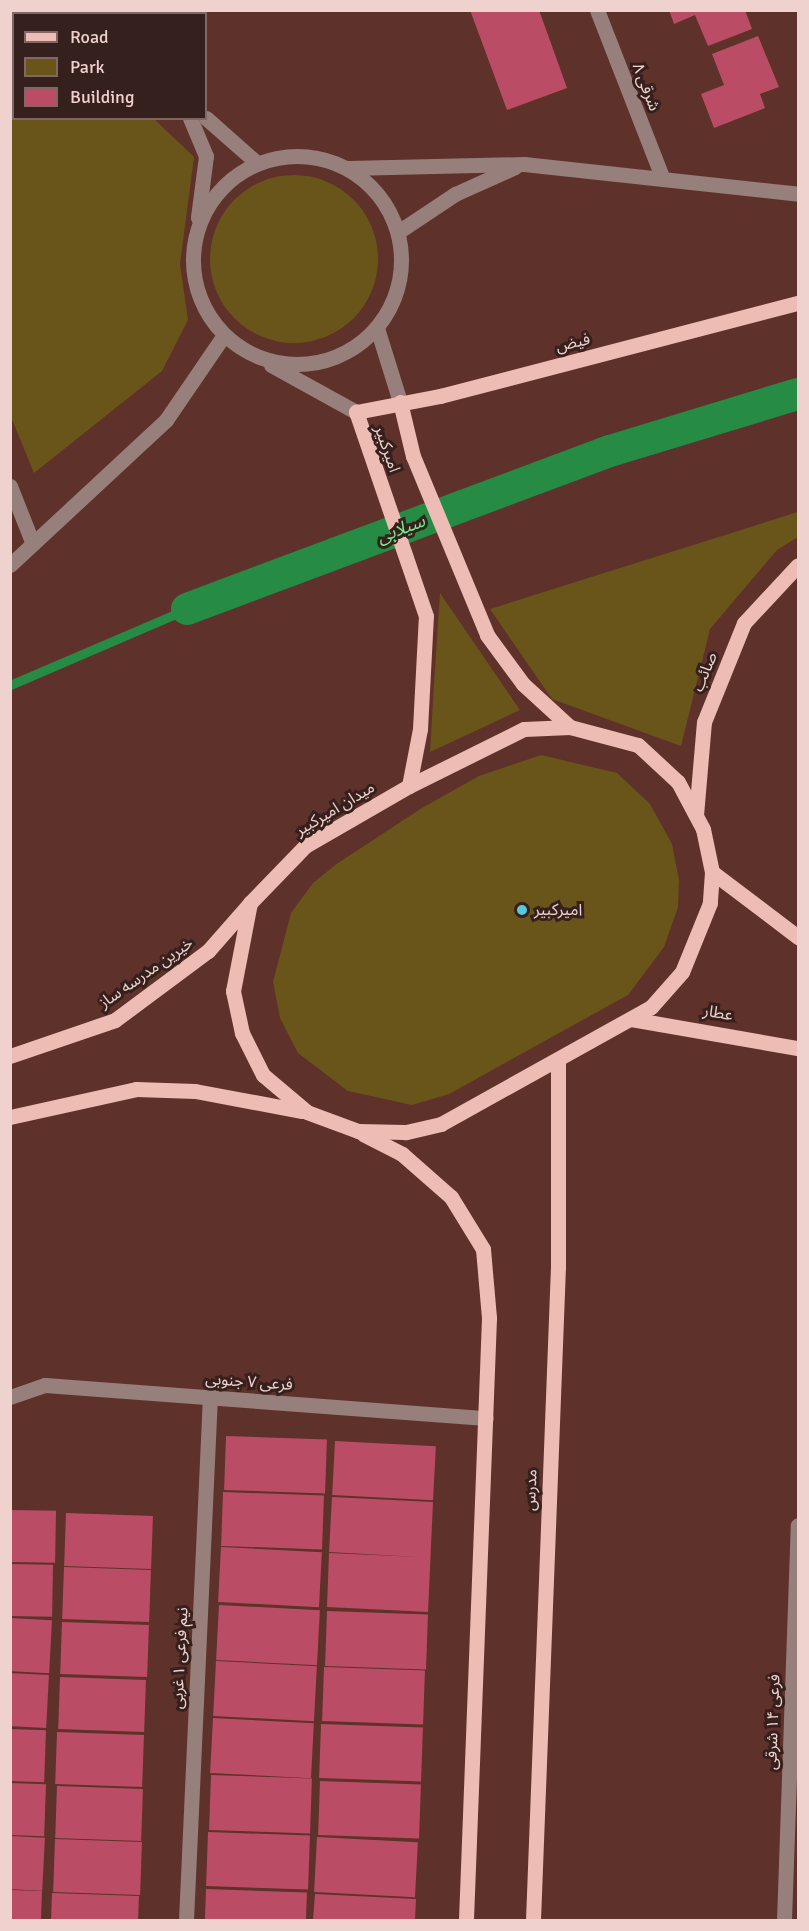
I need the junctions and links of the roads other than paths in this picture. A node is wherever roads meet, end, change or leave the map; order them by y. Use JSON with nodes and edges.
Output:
{"nodes":[{"id":1,"x":597,"y":10,"type":"edge"},
{"id":2,"x":207,"y":119,"type":"edge"},
{"id":3,"x":191,"y":120,"type":"edge"},
{"id":4,"x":257,"y":163,"type":"junction"},
{"id":5,"x":524,"y":164,"type":"junction"},
{"id":6,"x":348,"y":168,"type":"junction"},
{"id":7,"x":662,"y":177,"type":"junction"},
{"id":8,"x":798,"y":194,"type":"edge"},
{"id":9,"x":398,"y":232,"type":"junction"},
{"id":10,"x":194,"y":240,"type":"junction"},
{"id":11,"x":798,"y":303,"type":"edge"},
{"id":12,"x":377,"y":328,"type":"junction"},
{"id":13,"x":224,"y":335,"type":"junction"},
{"id":14,"x":253,"y":355,"type":"junction"},
{"id":15,"x":400,"y":402,"type":"junction"},
{"id":16,"x":356,"y":411,"type":"junction"},
{"id":17,"x":10,"y":486,"type":"edge"},
{"id":18,"x":33,"y":544,"type":"junction"},
{"id":19,"x":10,"y":565,"type":"edge"},
{"id":20,"x":798,"y":565,"type":"edge"},
{"id":21,"x":570,"y":728,"type":"junction"},
{"id":22,"x":408,"y":786,"type":"junction"},
{"id":23,"x":696,"y":815,"type":"junction"},
{"id":24,"x":712,"y":872,"type":"junction"},
{"id":25,"x":250,"y":903,"type":"junction"},
{"id":26,"x":798,"y":937,"type":"edge"},
{"id":27,"x":631,"y":1019,"type":"junction"},
{"id":28,"x":798,"y":1048,"type":"edge"},
{"id":29,"x":10,"y":1056,"type":"edge"},
{"id":30,"x":558,"y":1060,"type":"junction"},
{"id":31,"x":307,"y":1112,"type":"junction"},
{"id":32,"x":10,"y":1117,"type":"edge"},
{"id":33,"x":358,"y":1131,"type":"junction"},
{"id":34,"x":210,"y":1396,"type":"junction"},
{"id":35,"x":10,"y":1397,"type":"edge"},
{"id":36,"x":486,"y":1418,"type":"junction"},
{"id":37,"x":798,"y":1525,"type":"edge"},
{"id":38,"x":186,"y":1920,"type":"edge"},
{"id":39,"x":466,"y":1920,"type":"edge"},
{"id":40,"x":532,"y":1920,"type":"edge"},
{"id":41,"x":784,"y":1920,"type":"edge"}],
"edges":[{"from":1,"to":7,"type":"street","name":"۸ شرقی"},
{"from":2,"to":4,"type":"street"},
{"from":3,"to":10,"type":"street"},
{"from":4,"to":6,"type":"street"},
{"from":4,"to":10,"type":"street"},
{"from":5,"to":6,"type":"street"},
{"from":5,"to":7,"type":"street"},
{"from":5,"to":9,"type":"street"},
{"from":6,"to":9,"type":"street"},
{"from":7,"to":8,"type":"street"},
{"from":9,"to":12,"type":"street"},
{"from":10,"to":13,"type":"street"},
{"from":11,"to":15,"type":"main road","name":"فیض"},
{"from":12,"to":14,"type":"street"},
{"from":12,"to":15,"type":"street","name":"امیرکبیر"},
{"from":13,"to":14,"type":"street"},
{"from":13,"to":18,"type":"street"},
{"from":14,"to":16,"type":"street","name":"امیرکبیر"},
{"from":15,"to":16,"type":"main road","name":"فیض"},
{"from":15,"to":21,"type":"main road","name":"امیرکبیر"},
{"from":16,"to":22,"type":"main road","name":"امیرکبیر"},
{"from":17,"to":18,"type":"street"},
{"from":18,"to":19,"type":"street"},
{"from":20,"to":23,"type":"main road","name":"صائب"},
{"from":21,"to":22,"type":"main road","name":"میدان امیرکبیر"},
{"from":21,"to":23,"type":"main road","name":"میدان امیرکبیر"},
{"from":22,"to":25,"type":"main road","name":"میدان امیرکبیر"},
{"from":23,"to":24,"type":"main road","name":"میدان امیرکبیر"},
{"from":24,"to":26,"type":"main road"},
{"from":24,"to":27,"type":"main road","name":"میدان امیرکبیر"},
{"from":25,"to":29,"type":"main road","name":"خیرین مدرسه ساز"},
{"from":25,"to":31,"type":"main road","name":"میدان امیرکبیر"},
{"from":27,"to":28,"type":"main road","name":"عطار"},
{"from":27,"to":30,"type":"main road","name":"میدان امیرکبیر"},
{"from":30,"to":33,"type":"main road","name":"میدان امیرکبیر"},
{"from":30,"to":40,"type":"main road","name":"مدرس"},
{"from":31,"to":32,"type":"main road"},
{"from":31,"to":33,"type":"main road","name":"میدان امیرکبیر"},
{"from":33,"to":36,"type":"main road"},
{"from":34,"to":35,"type":"street","name":"فرعی ۷ جنوبی"},
{"from":34,"to":36,"type":"street","name":"فرعی ۷ جنوبی"},
{"from":34,"to":38,"type":"street","name":"نیم فرعی ۱ غربی"},
{"from":36,"to":39,"type":"main road"},
{"from":37,"to":41,"type":"street","name":"فرعی ۱۴ شرقی"}]}
